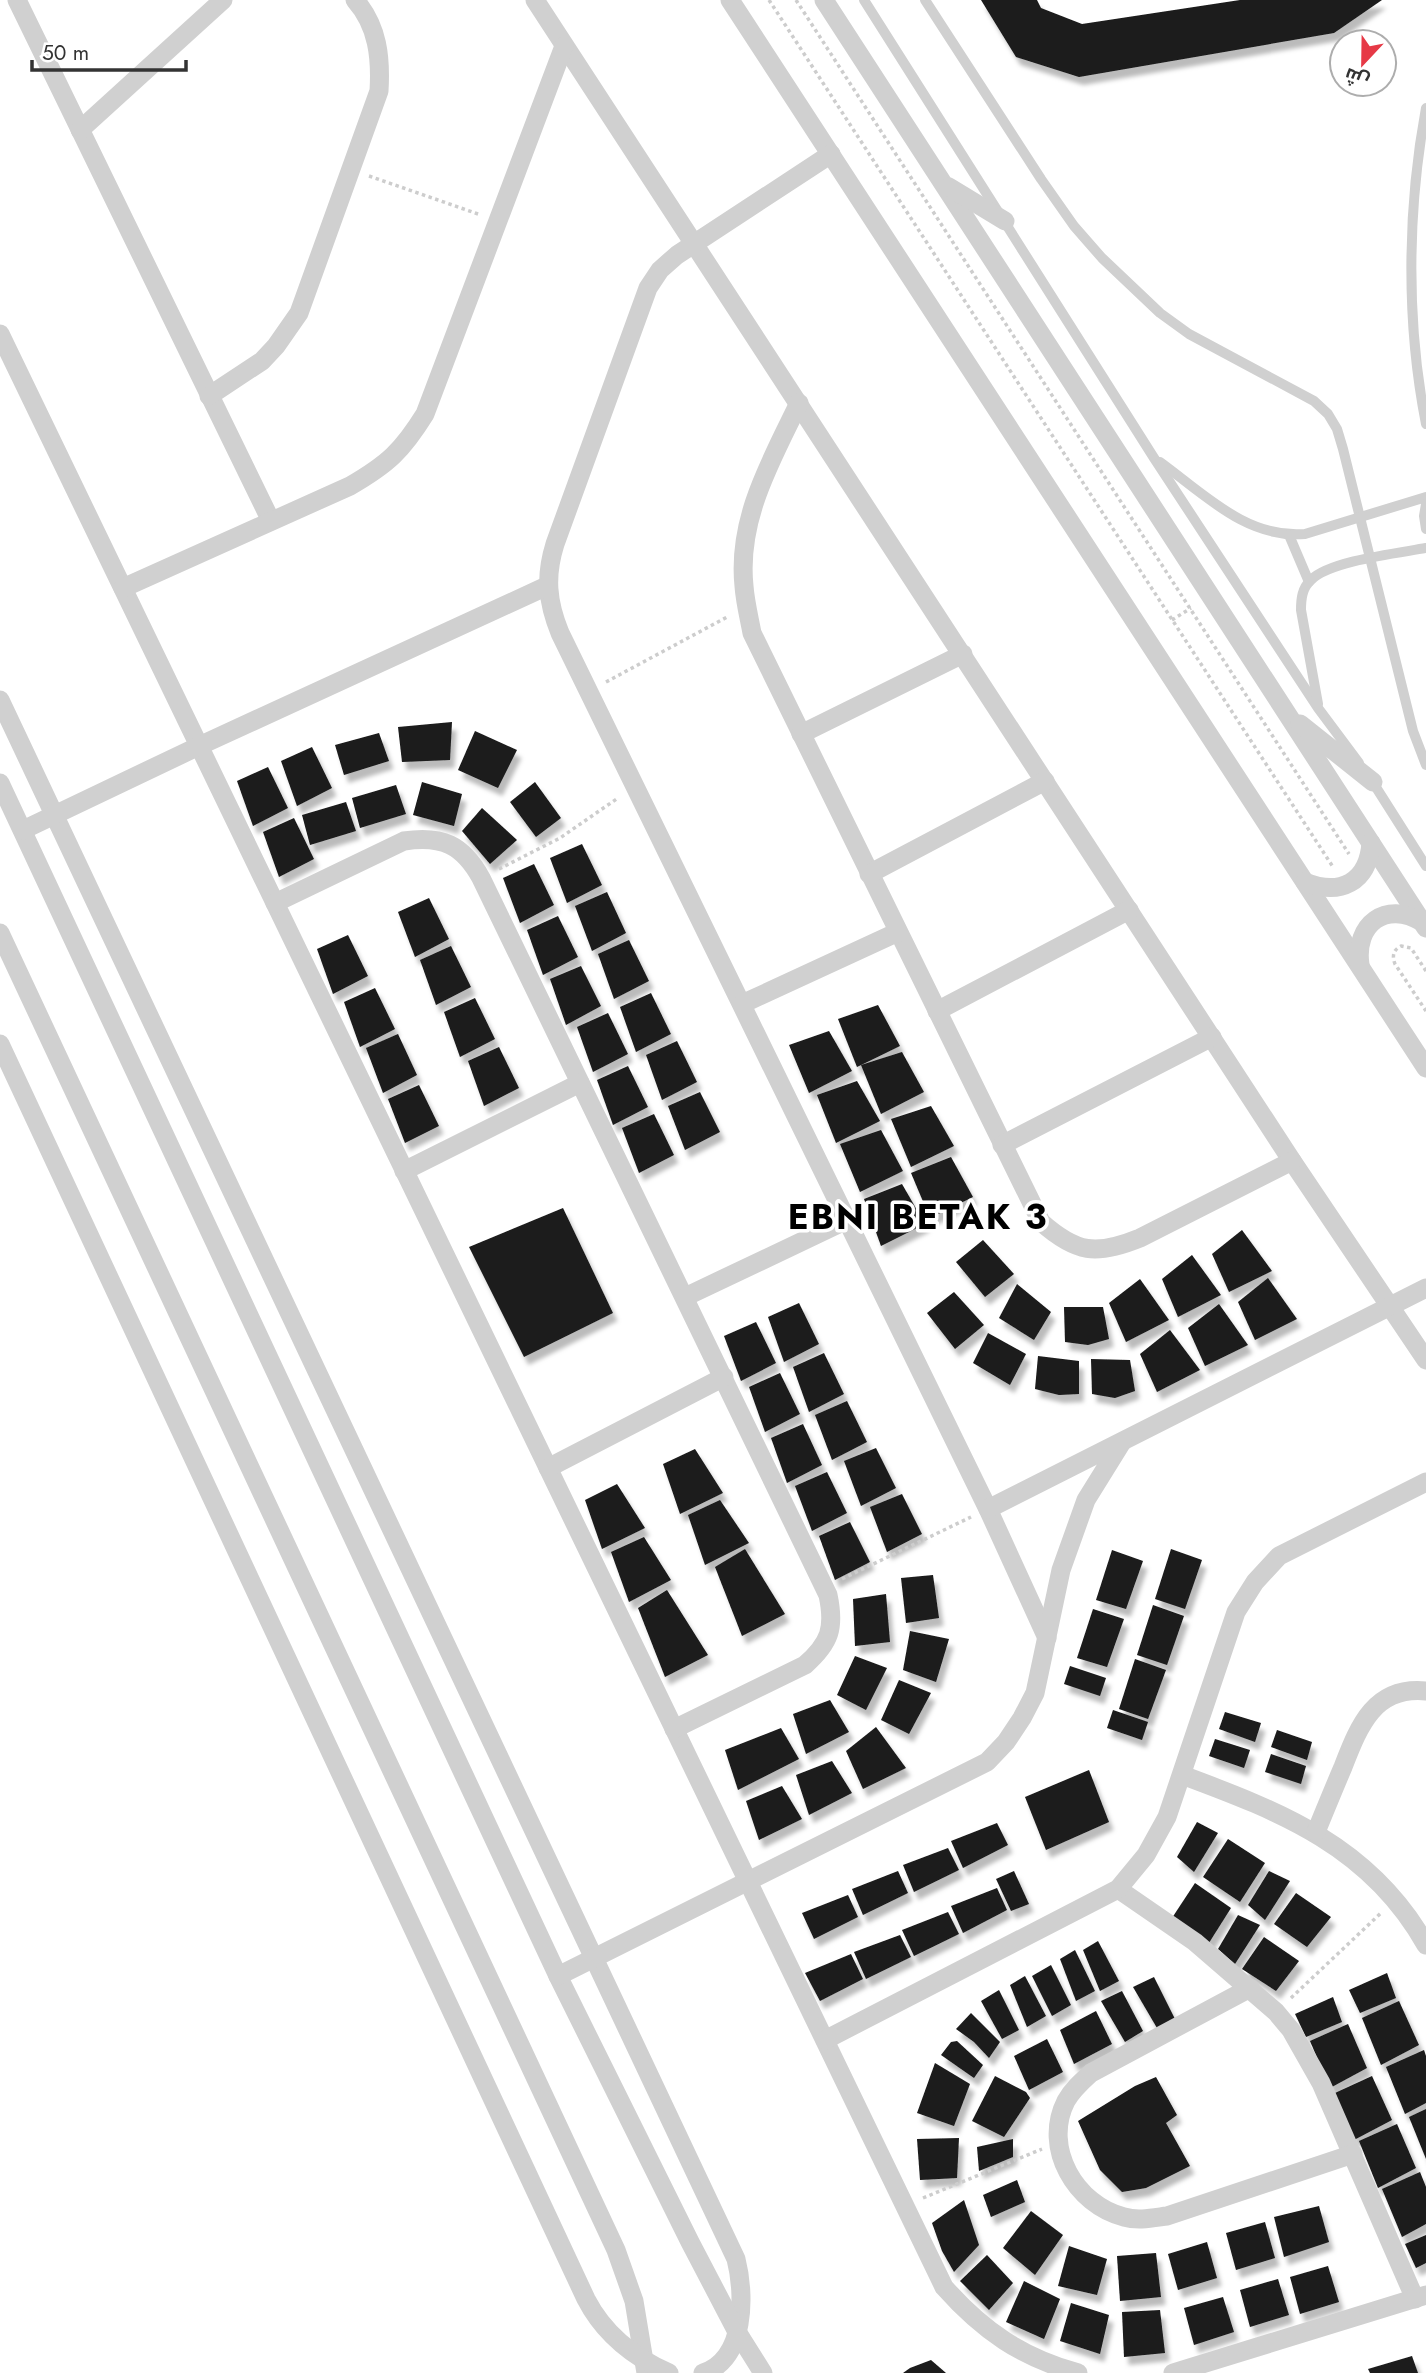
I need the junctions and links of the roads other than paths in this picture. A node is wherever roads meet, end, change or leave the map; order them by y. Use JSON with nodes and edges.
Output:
{"nodes":[{"id":1,"x":17,"y":0,"type":"edge"},
{"id":2,"x":223,"y":0,"type":"edge"},
{"id":3,"x":355,"y":0,"type":"edge"},
{"id":4,"x":535,"y":0,"type":"edge"},
{"id":5,"x":730,"y":0,"type":"edge"},
{"id":6,"x":824,"y":0,"type":"edge"},
{"id":7,"x":864,"y":0,"type":"edge"},
{"id":8,"x":925,"y":0,"type":"edge"},
{"id":9,"x":564,"y":46,"type":"junction"},
{"id":10,"x":1426,"y":108,"type":"edge"},
{"id":11,"x":80,"y":130,"type":"junction"},
{"id":12,"x":831,"y":154,"type":"junction"},
{"id":13,"x":944,"y":184,"type":"junction"},
{"id":14,"x":1005,"y":221,"type":"junction"},
{"id":15,"x":695,"y":243,"type":"junction"},
{"id":16,"x":0,"y":334,"type":"edge"},
{"id":17,"x":209,"y":396,"type":"junction"},
{"id":18,"x":1423,"y":397,"type":"edge"},
{"id":19,"x":799,"y":403,"type":"junction"},
{"id":20,"x":1426,"y":424,"type":"edge"},
{"id":21,"x":1154,"y":457,"type":"junction"},
{"id":22,"x":1426,"y":497,"type":"edge"},
{"id":23,"x":1426,"y":504,"type":"edge"},
{"id":24,"x":1360,"y":518,"type":"junction"},
{"id":25,"x":271,"y":522,"type":"junction"},
{"id":26,"x":1426,"y":529,"type":"edge"},
{"id":27,"x":1289,"y":535,"type":"junction"},
{"id":28,"x":1426,"y":548,"type":"edge"},
{"id":29,"x":1370,"y":559,"type":"junction"},
{"id":30,"x":1308,"y":582,"type":"junction"},
{"id":31,"x":547,"y":586,"type":"junction"},
{"id":32,"x":123,"y":588,"type":"junction"},
{"id":33,"x":962,"y":654,"type":"junction"},
{"id":34,"x":0,"y":700,"type":"edge"},
{"id":35,"x":1318,"y":708,"type":"junction"},
{"id":36,"x":1287,"y":714,"type":"junction"},
{"id":37,"x":801,"y":734,"type":"junction"},
{"id":38,"x":199,"y":746,"type":"junction"},
{"id":39,"x":1426,"y":765,"type":"edge"},
{"id":40,"x":1045,"y":781,"type":"junction"},
{"id":41,"x":1373,"y":782,"type":"junction"},
{"id":42,"x":0,"y":783,"type":"edge"},
{"id":43,"x":54,"y":815,"type":"junction"},
{"id":44,"x":23,"y":830,"type":"junction"},
{"id":45,"x":1371,"y":843,"type":"junction"},
{"id":46,"x":1426,"y":866,"type":"edge"},
{"id":47,"x":869,"y":874,"type":"junction"},
{"id":48,"x":1305,"y":882,"type":"junction"},
{"id":49,"x":275,"y":904,"type":"junction"},
{"id":50,"x":1129,"y":910,"type":"junction"},
{"id":51,"x":1424,"y":925,"type":"edge"},
{"id":52,"x":898,"y":932,"type":"junction"},
{"id":53,"x":0,"y":933,"type":"edge"},
{"id":54,"x":1360,"y":967,"type":"junction"},
{"id":55,"x":742,"y":1004,"type":"junction"},
{"id":56,"x":937,"y":1011,"type":"junction"},
{"id":57,"x":1212,"y":1037,"type":"junction"},
{"id":58,"x":0,"y":1044,"type":"edge"},
{"id":59,"x":1426,"y":1068,"type":"edge"},
{"id":60,"x":580,"y":1083,"type":"junction"},
{"id":61,"x":1002,"y":1145,"type":"junction"},
{"id":62,"x":1292,"y":1161,"type":"junction"},
{"id":63,"x":404,"y":1171,"type":"junction"},
{"id":64,"x":847,"y":1220,"type":"junction"},
{"id":65,"x":1426,"y":1288,"type":"edge"},
{"id":66,"x":685,"y":1297,"type":"junction"},
{"id":67,"x":1390,"y":1306,"type":"junction"},
{"id":68,"x":1426,"y":1360,"type":"edge"},
{"id":69,"x":724,"y":1377,"type":"junction"},
{"id":70,"x":1122,"y":1442,"type":"junction"},
{"id":71,"x":548,"y":1468,"type":"junction"},
{"id":72,"x":1426,"y":1482,"type":"edge"},
{"id":73,"x":988,"y":1509,"type":"junction"},
{"id":74,"x":1047,"y":1638,"type":"junction"},
{"id":75,"x":1426,"y":1691,"type":"edge"},
{"id":76,"x":674,"y":1729,"type":"junction"},
{"id":77,"x":1182,"y":1775,"type":"junction"},
{"id":78,"x":1317,"y":1832,"type":"junction"},
{"id":79,"x":748,"y":1882,"type":"junction"},
{"id":80,"x":1118,"y":1889,"type":"junction"},
{"id":81,"x":1426,"y":1945,"type":"edge"},
{"id":82,"x":593,"y":1959,"type":"junction"},
{"id":83,"x":558,"y":1976,"type":"junction"},
{"id":84,"x":1250,"y":1988,"type":"junction"},
{"id":85,"x":825,"y":2040,"type":"junction"},
{"id":86,"x":1353,"y":2154,"type":"junction"},
{"id":87,"x":1420,"y":2297,"type":"edge"},
{"id":88,"x":736,"y":2330,"type":"junction"},
{"id":89,"x":645,"y":2366,"type":"edge"},
{"id":90,"x":669,"y":2373,"type":"edge"},
{"id":91,"x":703,"y":2373,"type":"edge"},
{"id":92,"x":763,"y":2373,"type":"edge"},
{"id":93,"x":1078,"y":2373,"type":"edge"},
{"id":94,"x":1173,"y":2373,"type":"edge"}],
"edges":[{"from":1,"to":11,"type":"street"},
{"from":2,"to":11,"type":"street"},
{"from":3,"to":17,"type":"street"},
{"from":4,"to":9,"type":"street"},
{"from":5,"to":12,"type":"street"},
{"from":6,"to":13,"type":"street"},
{"from":7,"to":14,"type":"lane"},
{"from":8,"to":24,"type":"lane"},
{"from":9,"to":15,"type":"street"},
{"from":9,"to":25,"type":"street"},
{"from":10,"to":18,"type":"lane"},
{"from":11,"to":17,"type":"street"},
{"from":12,"to":15,"type":"street"},
{"from":12,"to":48,"type":"street"},
{"from":13,"to":14,"type":"street"},
{"from":13,"to":36,"type":"street"},
{"from":14,"to":21,"type":"lane"},
{"from":15,"to":19,"type":"street"},
{"from":15,"to":31,"type":"street"},
{"from":16,"to":32,"type":"street"},
{"from":17,"to":25,"type":"street"},
{"from":18,"to":20,"type":"lane"},
{"from":19,"to":33,"type":"street"},
{"from":19,"to":37,"type":"street"},
{"from":21,"to":27,"type":"lane"},
{"from":21,"to":35,"type":"lane"},
{"from":22,"to":24,"type":"lane"},
{"from":23,"to":26,"type":"lane"},
{"from":24,"to":27,"type":"lane"},
{"from":24,"to":29,"type":"lane"},
{"from":25,"to":32,"type":"street"},
{"from":27,"to":30,"type":"lane"},
{"from":28,"to":29,"type":"lane"},
{"from":29,"to":30,"type":"lane"},
{"from":29,"to":39,"type":"lane"},
{"from":30,"to":35,"type":"lane"},
{"from":31,"to":38,"type":"street"},
{"from":31,"to":55,"type":"street"},
{"from":32,"to":38,"type":"street"},
{"from":33,"to":37,"type":"street"},
{"from":33,"to":40,"type":"street"},
{"from":34,"to":43,"type":"street"},
{"from":35,"to":41,"type":"lane"},
{"from":36,"to":41,"type":"street"},
{"from":36,"to":45,"type":"street"},
{"from":37,"to":47,"type":"street"},
{"from":38,"to":43,"type":"street"},
{"from":38,"to":49,"type":"street"},
{"from":40,"to":47,"type":"street"},
{"from":40,"to":50,"type":"street"},
{"from":41,"to":46,"type":"lane"},
{"from":42,"to":44,"type":"street"},
{"from":43,"to":44,"type":"street"},
{"from":43,"to":82,"type":"street"},
{"from":44,"to":83,"type":"street"},
{"from":45,"to":48,"type":"street"},
{"from":45,"to":51,"type":"street"},
{"from":47,"to":52,"type":"street"},
{"from":48,"to":54,"type":"street"},
{"from":49,"to":60,"type":"street"},
{"from":49,"to":63,"type":"street"},
{"from":50,"to":56,"type":"street"},
{"from":50,"to":57,"type":"street"},
{"from":51,"to":54,"type":"street"},
{"from":52,"to":55,"type":"street"},
{"from":52,"to":56,"type":"street"},
{"from":53,"to":89,"type":"street"},
{"from":54,"to":59,"type":"street"},
{"from":55,"to":64,"type":"street"},
{"from":56,"to":61,"type":"street"},
{"from":57,"to":61,"type":"street"},
{"from":57,"to":62,"type":"street"},
{"from":58,"to":89,"type":"street"},
{"from":60,"to":63,"type":"street"},
{"from":60,"to":66,"type":"street"},
{"from":61,"to":62,"type":"street"},
{"from":62,"to":67,"type":"street"},
{"from":63,"to":71,"type":"street"},
{"from":64,"to":66,"type":"street"},
{"from":64,"to":73,"type":"street"},
{"from":65,"to":67,"type":"street"},
{"from":66,"to":69,"type":"street"},
{"from":67,"to":68,"type":"street"},
{"from":67,"to":70,"type":"street"},
{"from":69,"to":71,"type":"street"},
{"from":69,"to":76,"type":"street"},
{"from":70,"to":73,"type":"street"},
{"from":70,"to":74,"type":"street"},
{"from":71,"to":76,"type":"street"},
{"from":72,"to":77,"type":"street"},
{"from":73,"to":74,"type":"street"},
{"from":74,"to":79,"type":"street"},
{"from":75,"to":78,"type":"street"},
{"from":76,"to":79,"type":"street"},
{"from":77,"to":78,"type":"street"},
{"from":77,"to":80,"type":"street"},
{"from":78,"to":81,"type":"street"},
{"from":79,"to":82,"type":"street"},
{"from":79,"to":85,"type":"street"},
{"from":80,"to":84,"type":"street"},
{"from":80,"to":85,"type":"street"},
{"from":82,"to":83,"type":"street"},
{"from":82,"to":88,"type":"street"},
{"from":83,"to":88,"type":"street"},
{"from":84,"to":86,"type":"street"},
{"from":84,"to":86,"type":"street"},
{"from":85,"to":93,"type":"street"},
{"from":86,"to":87,"type":"street"},
{"from":87,"to":94,"type":"street"},
{"from":88,"to":91,"type":"street"},
{"from":88,"to":92,"type":"street"},
{"from":89,"to":90,"type":"street"}]}
